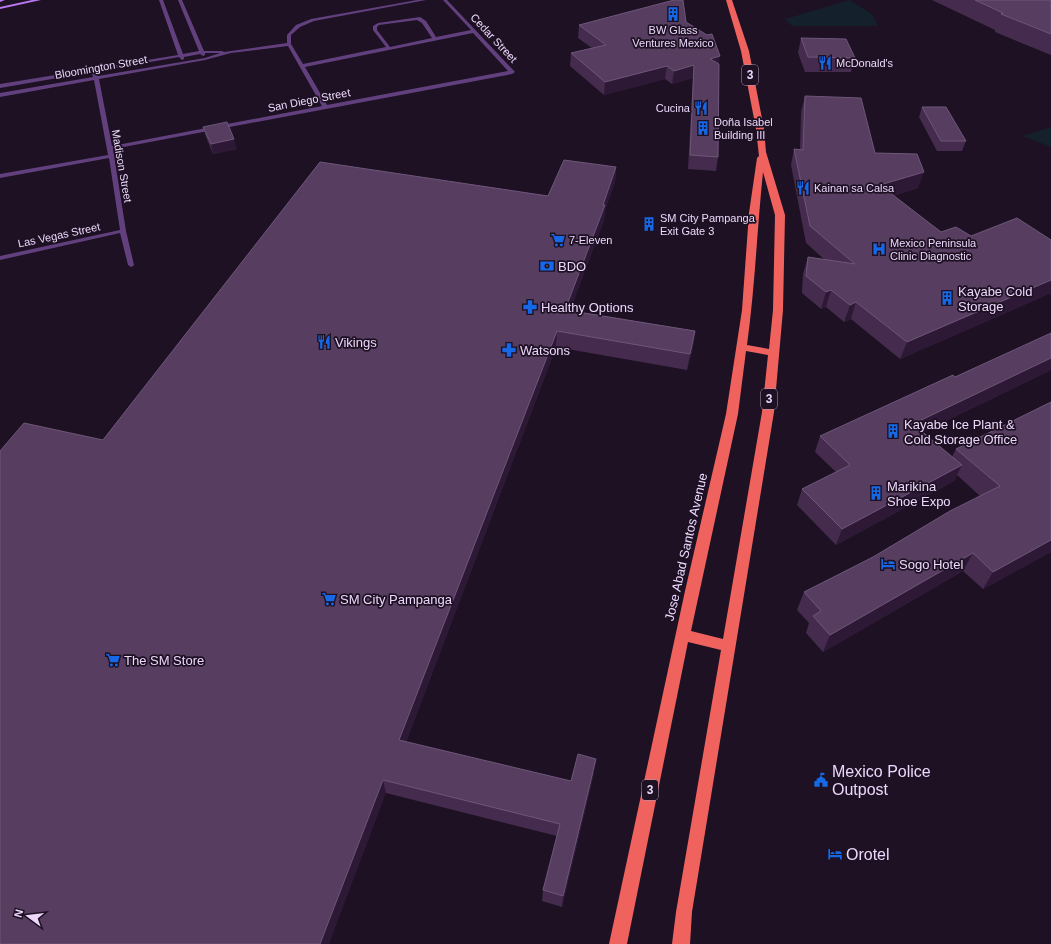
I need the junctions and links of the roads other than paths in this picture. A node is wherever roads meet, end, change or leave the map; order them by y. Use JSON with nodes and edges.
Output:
{"nodes":[{"id":1,"x":39,"y":0,"type":"edge"},
{"id":2,"x":160,"y":0,"type":"edge"},
{"id":3,"x":180,"y":0,"type":"edge"},
{"id":4,"x":424,"y":0,"type":"edge"},
{"id":5,"x":445,"y":0,"type":"edge"},
{"id":6,"x":729,"y":0,"type":"edge"},
{"id":7,"x":0,"y":8,"type":"edge"},
{"id":8,"x":474,"y":31,"type":"junction"},
{"id":9,"x":436,"y":39,"type":"junction"},
{"id":10,"x":289,"y":44,"type":"junction"},
{"id":11,"x":389,"y":48,"type":"junction"},
{"id":12,"x":202,"y":52,"type":"junction"},
{"id":13,"x":231,"y":52,"type":"junction"},
{"id":14,"x":181,"y":55,"type":"junction"},
{"id":15,"x":205,"y":60,"type":"junction"},
{"id":16,"x":184,"y":63,"type":"junction"},
{"id":17,"x":302,"y":66,"type":"junction"},
{"id":18,"x":93,"y":70,"type":"junction"},
{"id":19,"x":512,"y":72,"type":"joint"},
{"id":20,"x":96,"y":78,"type":"junction"},
{"id":21,"x":0,"y":86,"type":"edge"},
{"id":22,"x":0,"y":95,"type":"edge"},
{"id":23,"x":325,"y":107,"type":"junction"},
{"id":24,"x":110,"y":148,"type":"junction"},
{"id":25,"x":762,"y":152,"type":"junction"},
{"id":26,"x":111,"y":156,"type":"junction"},
{"id":27,"x":0,"y":176,"type":"edge"},
{"id":28,"x":123,"y":231,"type":"junction"},
{"id":29,"x":0,"y":258,"type":"edge"},
{"id":30,"x":131,"y":265,"type":"dead end"},
{"id":31,"x":742,"y":348,"type":"junction"},
{"id":32,"x":774,"y":352,"type":"junction"},
{"id":33,"x":683,"y":636,"type":"junction"},
{"id":34,"x":729,"y":646,"type":"junction"},
{"id":35,"x":684,"y":912,"type":"junction"},
{"id":36,"x":618,"y":944,"type":"edge"},
{"id":37,"x":676,"y":944,"type":"edge"},
{"id":38,"x":681,"y":944,"type":"edge"}],
"edges":[{"from":1,"to":7,"type":"street"},
{"from":2,"to":14,"type":"street"},
{"from":3,"to":12,"type":"street"},
{"from":4,"to":10,"type":"street"},
{"from":5,"to":8,"type":"street","name":"Cedar Street"},
{"from":6,"to":25,"type":"highway","name":"Jose Abad Santos Avenue","number":"3"},
{"from":8,"to":9,"type":"street"},
{"from":8,"to":19,"type":"street","name":"Cedar Street"},
{"from":9,"to":11,"type":"street"},
{"from":9,"to":11,"type":"street"},
{"from":10,"to":13,"type":"street"},
{"from":10,"to":17,"type":"street"},
{"from":11,"to":17,"type":"street"},
{"from":12,"to":13,"type":"street","name":"Bloomington Street"},
{"from":12,"to":14,"type":"street","name":"Bloomington Street"},
{"from":12,"to":15,"type":"street"},
{"from":13,"to":15,"type":"street","name":"Bloomington Street"},
{"from":14,"to":16,"type":"street"},
{"from":14,"to":18,"type":"street","name":"Bloomington Street"},
{"from":15,"to":16,"type":"street","name":"Bloomington Street"},
{"from":16,"to":20,"type":"street","name":"Bloomington Street"},
{"from":17,"to":23,"type":"street"},
{"from":18,"to":20,"type":"street","name":"Madison Street"},
{"from":18,"to":21,"type":"street","name":"Bloomington Street"},
{"from":19,"to":23,"type":"street","name":"San Diego Street"},
{"from":20,"to":22,"type":"street","name":"Bloomington Street"},
{"from":20,"to":24,"type":"street","name":"Madison Street"},
{"from":23,"to":24,"type":"street","name":"San Diego Street"},
{"from":24,"to":26,"type":"street","name":"Madison Street"},
{"from":25,"to":31,"type":"highway","name":"Jose Abad Santos Avenue","number":"3"},
{"from":25,"to":32,"type":"highway","name":"Jose Abad Santos Avenue","number":"3"},
{"from":26,"to":27,"type":"street"},
{"from":26,"to":28,"type":"street","name":"Madison Street"},
{"from":28,"to":29,"type":"street","name":"Las Vegas Street"},
{"from":28,"to":30,"type":"street","name":"Madison Street"},
{"from":31,"to":32,"type":"highway"},
{"from":31,"to":33,"type":"highway","name":"Jose Abad Santos Avenue","number":"3"},
{"from":32,"to":34,"type":"highway","name":"Jose Abad Santos Avenue","number":"3"},
{"from":33,"to":34,"type":"highway"},
{"from":33,"to":36,"type":"highway","name":"Jose Abad Santos Avenue","number":"3"},
{"from":34,"to":35,"type":"highway","name":"Jose Abad Santos Avenue","number":"3"},
{"from":35,"to":37,"type":"highway"},
{"from":35,"to":38,"type":"highway","name":"Jose Abad Santos Avenue","number":"3"}]}
